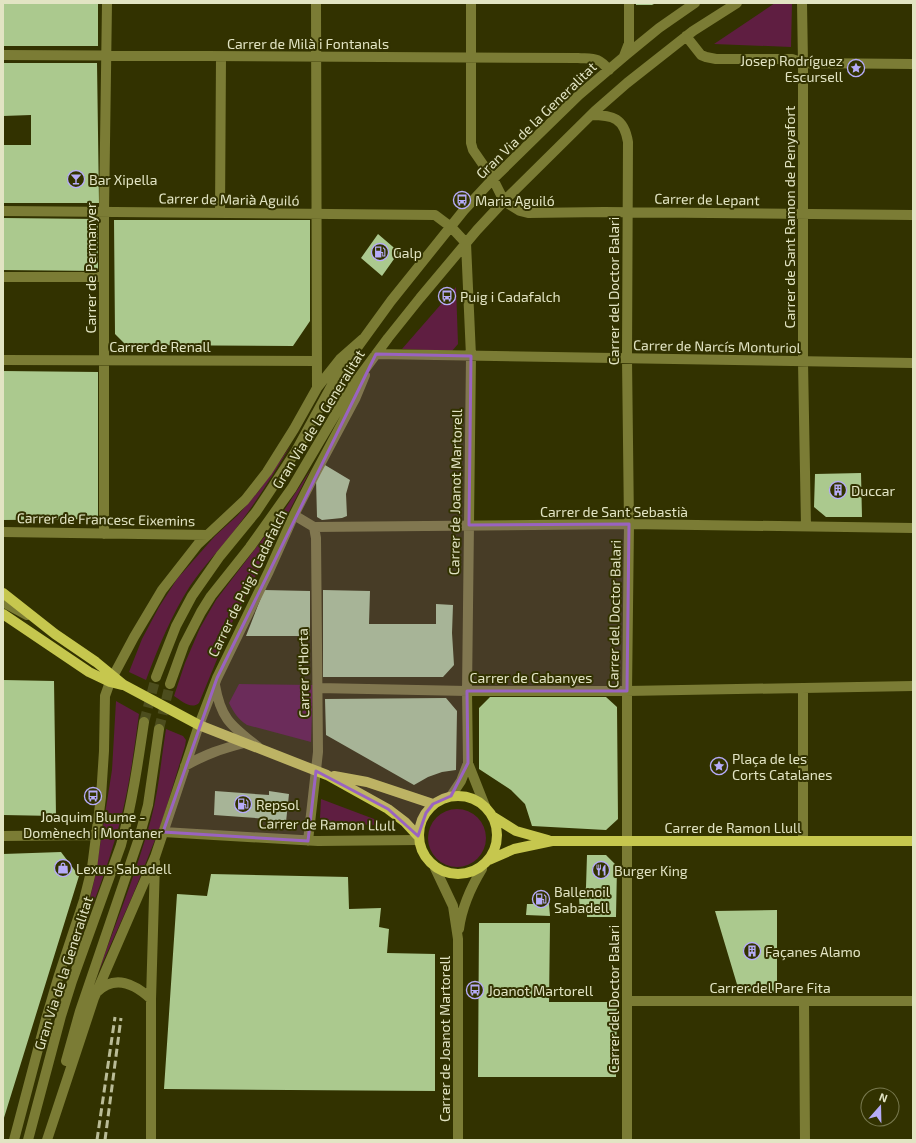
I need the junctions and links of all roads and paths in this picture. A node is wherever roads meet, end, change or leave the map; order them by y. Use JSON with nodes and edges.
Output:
{"nodes":[{"id":1,"x":107,"y":3,"type":"edge"},
{"id":2,"x":316,"y":3,"type":"edge"},
{"id":3,"x":471,"y":3,"type":"edge"},
{"id":4,"x":629,"y":3,"type":"edge"},
{"id":5,"x":695,"y":3,"type":"edge"},
{"id":6,"x":737,"y":3,"type":"edge"},
{"id":7,"x":802,"y":3,"type":"edge"},
{"id":8,"x":686,"y":36,"type":"junction"},
{"id":9,"x":3,"y":55,"type":"edge"},
{"id":10,"x":106,"y":56,"type":"junction"},
{"id":11,"x":221,"y":57,"type":"junction"},
{"id":12,"x":316,"y":57,"type":"junction"},
{"id":13,"x":471,"y":58,"type":"junction"},
{"id":14,"x":623,"y":58,"type":"junction"},
{"id":15,"x":803,"y":62,"type":"junction"},
{"id":16,"x":913,"y":64,"type":"edge"},
{"id":17,"x":609,"y":70,"type":"junction"},
{"id":18,"x":591,"y":115,"type":"junction"},
{"id":19,"x":493,"y":179,"type":"junction"},
{"id":20,"x":504,"y":201,"type":"junction"},
{"id":21,"x":3,"y":211,"type":"edge"},
{"id":22,"x":104,"y":212,"type":"junction"},
{"id":23,"x":627,"y":212,"type":"junction"},
{"id":24,"x":220,"y":213,"type":"junction"},
{"id":25,"x":317,"y":214,"type":"junction"},
{"id":26,"x":803,"y":214,"type":"junction"},
{"id":27,"x":913,"y":215,"type":"edge"},
{"id":28,"x":451,"y":227,"type":"junction"},
{"id":29,"x":466,"y":243,"type":"junction"},
{"id":30,"x":104,"y":277,"type":"junction"},
{"id":31,"x":3,"y":278,"type":"edge"},
{"id":32,"x":365,"y":337,"type":"junction"},
{"id":33,"x":376,"y":354,"type":"junction"},
{"id":34,"x":471,"y":356,"type":"junction"},
{"id":35,"x":627,"y":359,"type":"junction"},
{"id":36,"x":3,"y":360,"type":"edge"},
{"id":37,"x":104,"y":360,"type":"junction"},
{"id":38,"x":317,"y":361,"type":"junction"},
{"id":39,"x":803,"y":362,"type":"junction"},
{"id":40,"x":913,"y":363,"type":"edge"},
{"id":41,"x":368,"y":364,"type":"junction"},
{"id":42,"x":317,"y":388,"type":"junction"},
{"id":43,"x":294,"y":515,"type":"junction"},
{"id":44,"x":629,"y":524,"type":"junction"},
{"id":45,"x":469,"y":525,"type":"junction"},
{"id":46,"x":806,"y":526,"type":"junction"},
{"id":47,"x":314,"y":527,"type":"junction"},
{"id":48,"x":913,"y":528,"type":"edge"},
{"id":49,"x":3,"y":532,"type":"edge"},
{"id":50,"x":104,"y":534,"type":"junction"},
{"id":51,"x":208,"y":535,"type":"junction"},
{"id":52,"x":3,"y":593,"type":"edge"},
{"id":53,"x":3,"y":602,"type":"edge"},
{"id":54,"x":3,"y":614,"type":"edge"},
{"id":55,"x":36,"y":619,"type":"junction"},
{"id":56,"x":156,"y":677,"type":"tunnel mouth"},
{"id":57,"x":112,"y":679,"type":"junction"},
{"id":58,"x":170,"y":684,"type":"tunnel mouth"},
{"id":59,"x":215,"y":685,"type":"junction"},
{"id":60,"x":913,"y":686,"type":"edge"},
{"id":61,"x":318,"y":688,"type":"junction"},
{"id":62,"x":803,"y":688,"type":"junction"},
{"id":63,"x":467,"y":691,"type":"junction"},
{"id":64,"x":627,"y":691,"type":"junction"},
{"id":65,"x":144,"y":722,"type":"tunnel mouth"},
{"id":66,"x":199,"y":725,"type":"junction"},
{"id":67,"x":159,"y":729,"type":"tunnel mouth"},
{"id":68,"x":244,"y":743,"type":"junction"},
{"id":69,"x":261,"y":750,"type":"junction"},
{"id":70,"x":468,"y":763,"type":"junction"},
{"id":71,"x":185,"y":766,"type":"junction"},
{"id":72,"x":316,"y":771,"type":"junction"},
{"id":73,"x":327,"y":775,"type":"junction"},
{"id":74,"x":451,"y":796,"type":"junction"},
{"id":75,"x":434,"y":804,"type":"junction"},
{"id":76,"x":485,"y":806,"type":"junction"},
{"id":77,"x":492,"y":816,"type":"junction"},
{"id":78,"x":163,"y":832,"type":"junction"},
{"id":79,"x":97,"y":835,"type":"junction"},
{"id":80,"x":3,"y":836,"type":"edge"},
{"id":81,"x":418,"y":838,"type":"junction"},
{"id":82,"x":308,"y":841,"type":"junction"},
{"id":83,"x":552,"y":841,"type":"junction"},
{"id":84,"x":628,"y":841,"type":"junction"},
{"id":85,"x":803,"y":841,"type":"junction"},
{"id":86,"x":913,"y":841,"type":"edge"},
{"id":87,"x":155,"y":857,"type":"junction"},
{"id":88,"x":489,"y":860,"type":"junction"},
{"id":89,"x":435,"y":868,"type":"junction"},
{"id":90,"x":482,"y":869,"type":"junction"},
{"id":91,"x":458,"y":938,"type":"junction"},
{"id":92,"x":96,"y":993,"type":"junction"},
{"id":93,"x":151,"y":999,"type":"junction"},
{"id":94,"x":627,"y":1001,"type":"junction"},
{"id":95,"x":804,"y":1001,"type":"junction"},
{"id":96,"x":913,"y":1001,"type":"edge"},
{"id":97,"x":14,"y":1140,"type":"edge"},
{"id":98,"x":28,"y":1140,"type":"edge"},
{"id":99,"x":46,"y":1140,"type":"edge"},
{"id":100,"x":152,"y":1140,"type":"edge"},
{"id":101,"x":458,"y":1140,"type":"edge"},
{"id":102,"x":627,"y":1140,"type":"edge"},
{"id":103,"x":805,"y":1140,"type":"edge"}],
"edges":[{"from":1,"to":10,"type":"street","name":"Carrer de Permanyer"},
{"from":2,"to":12,"type":"street"},
{"from":3,"to":13,"type":"street"},
{"from":4,"to":14,"type":"street"},
{"from":5,"to":14,"type":"street","name":"Gran Via de la Generalitat"},
{"from":6,"to":8,"type":"street","name":"Gran Via de la Generalitat"},
{"from":7,"to":15,"type":"street","name":"Carrer de Sant Ramon de Penyafort"},
{"from":8,"to":15,"type":"street"},
{"from":8,"to":18,"type":"street","name":"Gran Via de la Generalitat"},
{"from":9,"to":10,"type":"street","name":"Carrer de Milà i Fontanals"},
{"from":10,"to":11,"type":"street","name":"Carrer de Milà i Fontanals"},
{"from":10,"to":22,"type":"street","name":"Carrer de Permanyer"},
{"from":11,"to":12,"type":"street","name":"Carrer de Milà i Fontanals"},
{"from":11,"to":24,"type":"street"},
{"from":12,"to":13,"type":"street","name":"Carrer de Milà i Fontanals"},
{"from":12,"to":25,"type":"street"},
{"from":13,"to":17,"type":"street","name":"Carrer de Milà i Fontanals"},
{"from":13,"to":19,"type":"street"},
{"from":14,"to":17,"type":"street","name":"Gran Via de la Generalitat"},
{"from":15,"to":16,"type":"street"},
{"from":15,"to":26,"type":"street","name":"Carrer de Sant Ramon de Penyafort"},
{"from":17,"to":19,"type":"street","name":"Gran Via de la Generalitat"},
{"from":18,"to":20,"type":"street","name":"Gran Via de la Generalitat"},
{"from":18,"to":23,"type":"street","name":"Carrer del Doctor Balari"},
{"from":19,"to":20,"type":"street"},
{"from":19,"to":28,"type":"street","name":"Gran Via de la Generalitat"},
{"from":20,"to":23,"type":"street","name":"Carrer de Lepant"},
{"from":20,"to":29,"type":"street","name":"Gran Via de la Generalitat"},
{"from":21,"to":22,"type":"street","name":"Carrer de Marià Aguiló"},
{"from":22,"to":24,"type":"street","name":"Carrer de Marià Aguiló"},
{"from":22,"to":30,"type":"street","name":"Carrer de Permanyer"},
{"from":23,"to":26,"type":"street","name":"Carrer de Lepant"},
{"from":23,"to":35,"type":"street","name":"Carrer del Doctor Balari"},
{"from":24,"to":25,"type":"street","name":"Carrer de Marià Aguiló"},
{"from":25,"to":28,"type":"street","name":"Carrer de Marià Aguiló"},
{"from":25,"to":38,"type":"street"},
{"from":26,"to":27,"type":"street","name":"Carrer de Lepant"},
{"from":26,"to":39,"type":"street","name":"Carrer de Sant Ramon de Penyafort"},
{"from":28,"to":29,"type":"street"},
{"from":28,"to":32,"type":"street","name":"Gran Via de la Generalitat"},
{"from":29,"to":33,"type":"street","name":"Gran Via de la Generalitat"},
{"from":29,"to":34,"type":"street","name":"Carrer de Joanot Martorell"},
{"from":30,"to":31,"type":"street"},
{"from":30,"to":37,"type":"street","name":"Carrer de Permanyer"},
{"from":32,"to":42,"type":"street"},
{"from":32,"to":56,"type":"street","name":"Gran Via de la Generalitat"},
{"from":33,"to":34,"type":"street","name":"Carrer de Narcís Monturiol"},
{"from":33,"to":41,"type":"street","name":"Gran Via de la Generalitat"},
{"from":34,"to":35,"type":"street","name":"Carrer de Narcís Monturiol"},
{"from":34,"to":45,"type":"street","name":"Carrer de Joanot Martorell"},
{"from":35,"to":39,"type":"street","name":"Carrer de Narcís Monturiol"},
{"from":35,"to":44,"type":"street","name":"Carrer del Doctor Balari"},
{"from":36,"to":37,"type":"street","name":"Carrer de Renall"},
{"from":37,"to":38,"type":"street","name":"Carrer de Renall"},
{"from":37,"to":50,"type":"street","name":"Carrer de Permanyer"},
{"from":38,"to":42,"type":"street"},
{"from":39,"to":40,"type":"street","name":"Carrer de Narcís Monturiol"},
{"from":39,"to":46,"type":"street","name":"Carrer de Sant Ramon de Penyafort"},
{"from":41,"to":43,"type":"street","name":"Carrer de Puig i Cadafalch"},
{"from":41,"to":58,"type":"street","name":"Gran Via de la Generalitat"},
{"from":42,"to":51,"type":"street"},
{"from":43,"to":47,"type":"street"},
{"from":43,"to":59,"type":"street","name":"Carrer de Puig i Cadafalch"},
{"from":44,"to":45,"type":"street","name":"Carrer de Sant Sebastià"},
{"from":44,"to":46,"type":"street","name":"Carrer de Sant Sebastià"},
{"from":44,"to":64,"type":"street","name":"Carrer del Doctor Balari"},
{"from":45,"to":47,"type":"street","name":"Carrer de Sant Sebastià"},
{"from":45,"to":63,"type":"street","name":"Carrer de Joanot Martorell"},
{"from":46,"to":48,"type":"street","name":"Carrer de Sant Sebastià"},
{"from":47,"to":61,"type":"street","name":"Carrer d'Horta"},
{"from":49,"to":50,"type":"street","name":"Carrer de Francesc Eixemins"},
{"from":50,"to":51,"type":"street","name":"Carrer de Francesc Eixemins"},
{"from":51,"to":57,"type":"street"},
{"from":52,"to":55,"type":"main road"},
{"from":53,"to":55,"type":"street"},
{"from":54,"to":57,"type":"main road"},
{"from":55,"to":57,"type":"main road"},
{"from":57,"to":66,"type":"main road"},
{"from":57,"to":79,"type":"street"},
{"from":59,"to":66,"type":"street","name":"Carrer de Puig i Cadafalch"},
{"from":59,"to":69,"type":"street"},
{"from":60,"to":62,"type":"street","name":"Carrer de Cabanyes"},
{"from":61,"to":63,"type":"street","name":"Carrer de Cabanyes"},
{"from":61,"to":72,"type":"street","name":"Carrer d'Horta"},
{"from":62,"to":64,"type":"street","name":"Carrer de Cabanyes"},
{"from":62,"to":85,"type":"street"},
{"from":63,"to":64,"type":"street","name":"Carrer de Cabanyes"},
{"from":63,"to":70,"type":"street","name":"Carrer de Joanot Martorell"},
{"from":64,"to":84,"type":"street","name":"Carrer del Doctor Balari"},
{"from":65,"to":98,"type":"street","name":"Gran Via de la Generalitat"},
{"from":66,"to":68,"type":"main road"},
{"from":66,"to":71,"type":"street","name":"Carrer de Puig i Cadafalch"},
{"from":67,"to":99,"type":"street","name":"Gran Via de la Generalitat"},
{"from":68,"to":69,"type":"main road"},
{"from":68,"to":71,"type":"street"},
{"from":69,"to":72,"type":"main road"},
{"from":70,"to":74,"type":"street","name":"Carrer de Joanot Martorell"},
{"from":70,"to":76,"type":"street","name":"Carrer de Joanot Martorell"},
{"from":71,"to":78,"type":"street","name":"Carrer de Puig i Cadafalch"},
{"from":72,"to":73,"type":"main road"},
{"from":72,"to":82,"type":"street","name":"Carrer d'Horta"},
{"from":73,"to":75,"type":"main road"},
{"from":73,"to":81,"type":"main road"},
{"from":74,"to":75,"type":"main road"},
{"from":74,"to":76,"type":"main road"},
{"from":75,"to":81,"type":"main road"},
{"from":76,"to":77,"type":"main road"},
{"from":77,"to":83,"type":"main road"},
{"from":77,"to":88,"type":"main road"},
{"from":78,"to":82,"type":"street","name":"Carrer de Ramon Llull"},
{"from":78,"to":87,"type":"street","name":"Carrer de Puig i Cadafalch"},
{"from":79,"to":80,"type":"street"},
{"from":79,"to":97,"type":"street"},
{"from":81,"to":82,"type":"street","name":"Carrer de Ramon Llull"},
{"from":81,"to":89,"type":"main road"},
{"from":83,"to":84,"type":"main road","name":"Carrer de Ramon Llull"},
{"from":83,"to":88,"type":"main road"},
{"from":84,"to":85,"type":"main road","name":"Carrer de Ramon Llull"},
{"from":84,"to":94,"type":"street","name":"Carrer del Doctor Balari"},
{"from":85,"to":86,"type":"main road","name":"Carrer de Ramon Llull"},
{"from":87,"to":92,"type":"street","name":"Carrer de Puig i Cadafalch"},
{"from":87,"to":93,"type":"street","name":"Carrer de Puig i Cadafalch"},
{"from":88,"to":90,"type":"main road"},
{"from":89,"to":90,"type":"main road"},
{"from":89,"to":91,"type":"street","name":"Carrer de Joanot Martorell"},
{"from":90,"to":91,"type":"street","name":"Carrer de Joanot Martorell"},
{"from":91,"to":101,"type":"street","name":"Carrer de Joanot Martorell"},
{"from":92,"to":93,"type":"street"},
{"from":92,"to":99,"type":"street","name":"Carrer de Puig i Cadafalch"},
{"from":93,"to":100,"type":"street","name":"Carrer de Puig i Cadafalch"},
{"from":94,"to":95,"type":"street","name":"Carrer del Pare Fita"},
{"from":94,"to":102,"type":"street","name":"Carrer del Doctor Balari"},
{"from":95,"to":96,"type":"street","name":"Carrer del Pare Fita"},
{"from":95,"to":103,"type":"street"}]}
